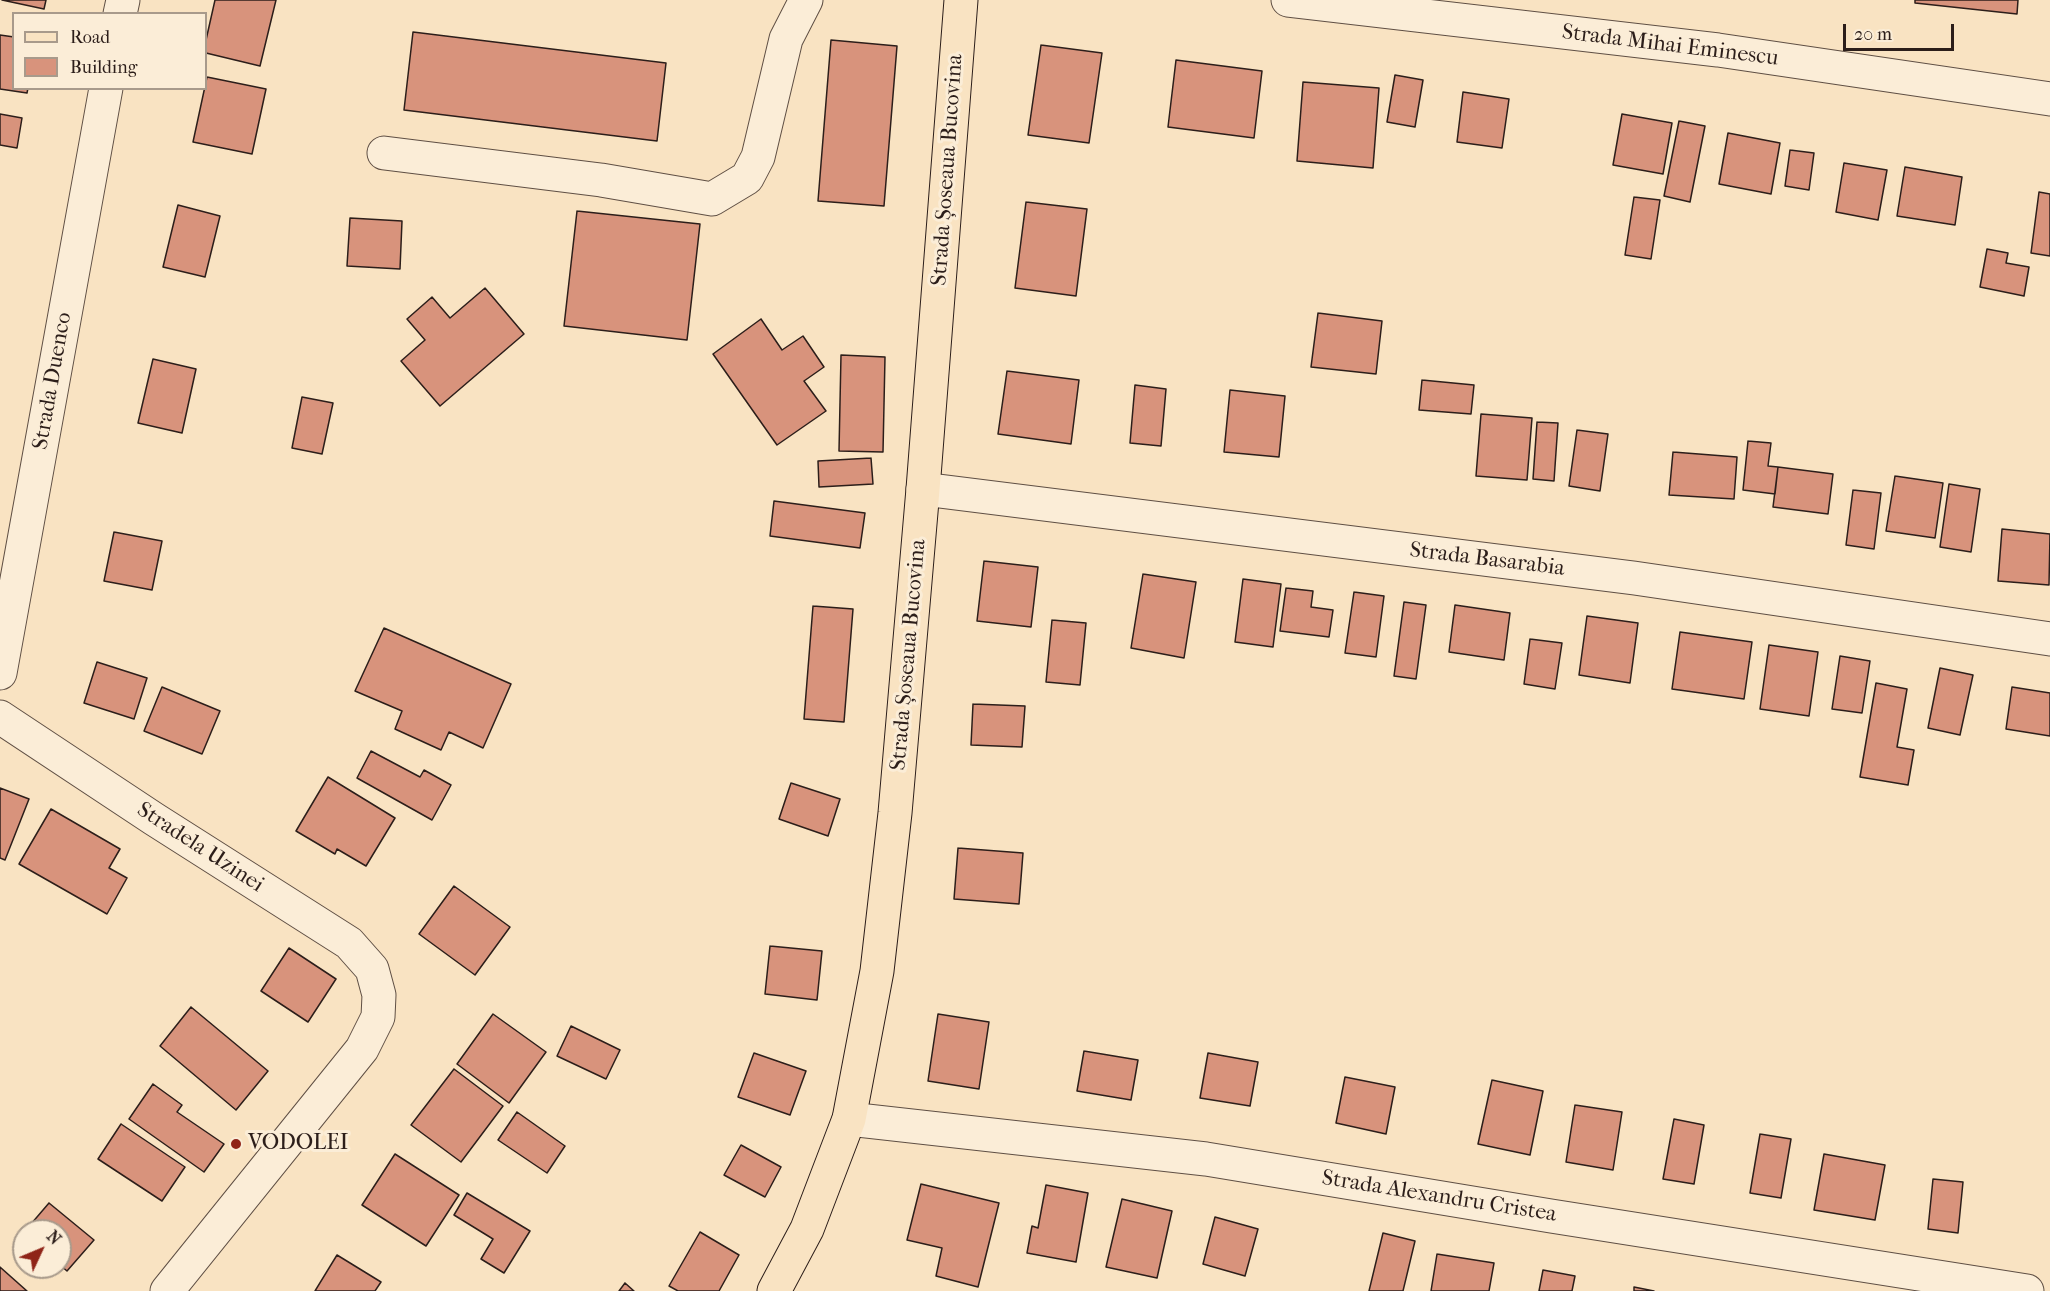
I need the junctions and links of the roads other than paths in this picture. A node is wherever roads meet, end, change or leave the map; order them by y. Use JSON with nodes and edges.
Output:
{"nodes":[{"id":1,"x":806,"y":0,"type":"edge"},
{"id":2,"x":961,"y":0,"type":"edge"},
{"id":3,"x":1288,"y":0,"type":"edge"},
{"id":4,"x":106,"y":90,"type":"edge"},
{"id":5,"x":2050,"y":99,"type":"edge"},
{"id":6,"x":384,"y":153,"type":"dead end"},
{"id":7,"x":923,"y":489,"type":"junction"},
{"id":8,"x":2050,"y":639,"type":"edge"},
{"id":9,"x":0,"y":673,"type":"edge"},
{"id":10,"x":0,"y":717,"type":"edge"},
{"id":11,"x":849,"y":1119,"type":"junction"},
{"id":12,"x":167,"y":1291,"type":"edge"},
{"id":13,"x":774,"y":1291,"type":"edge"},
{"id":14,"x":2027,"y":1291,"type":"edge"}],
"edges":[{"from":1,"to":6,"type":"street"},
{"from":2,"to":7,"type":"main road","name":"Strada Șoseaua Bucovina"},
{"from":3,"to":5,"type":"street","name":"Strada Mihai Eminescu"},
{"from":4,"to":9,"type":"street","name":"Strada Duenco"},
{"from":7,"to":8,"type":"street","name":"Strada Basarabia"},
{"from":7,"to":11,"type":"main road","name":"Strada Șoseaua Bucovina"},
{"from":10,"to":12,"type":"street","name":"Stradela Uzinei"},
{"from":11,"to":13,"type":"main road","name":"Strada Șoseaua Bucovina"},
{"from":11,"to":14,"type":"street","name":"Strada Alexandru Cristea"}]}
